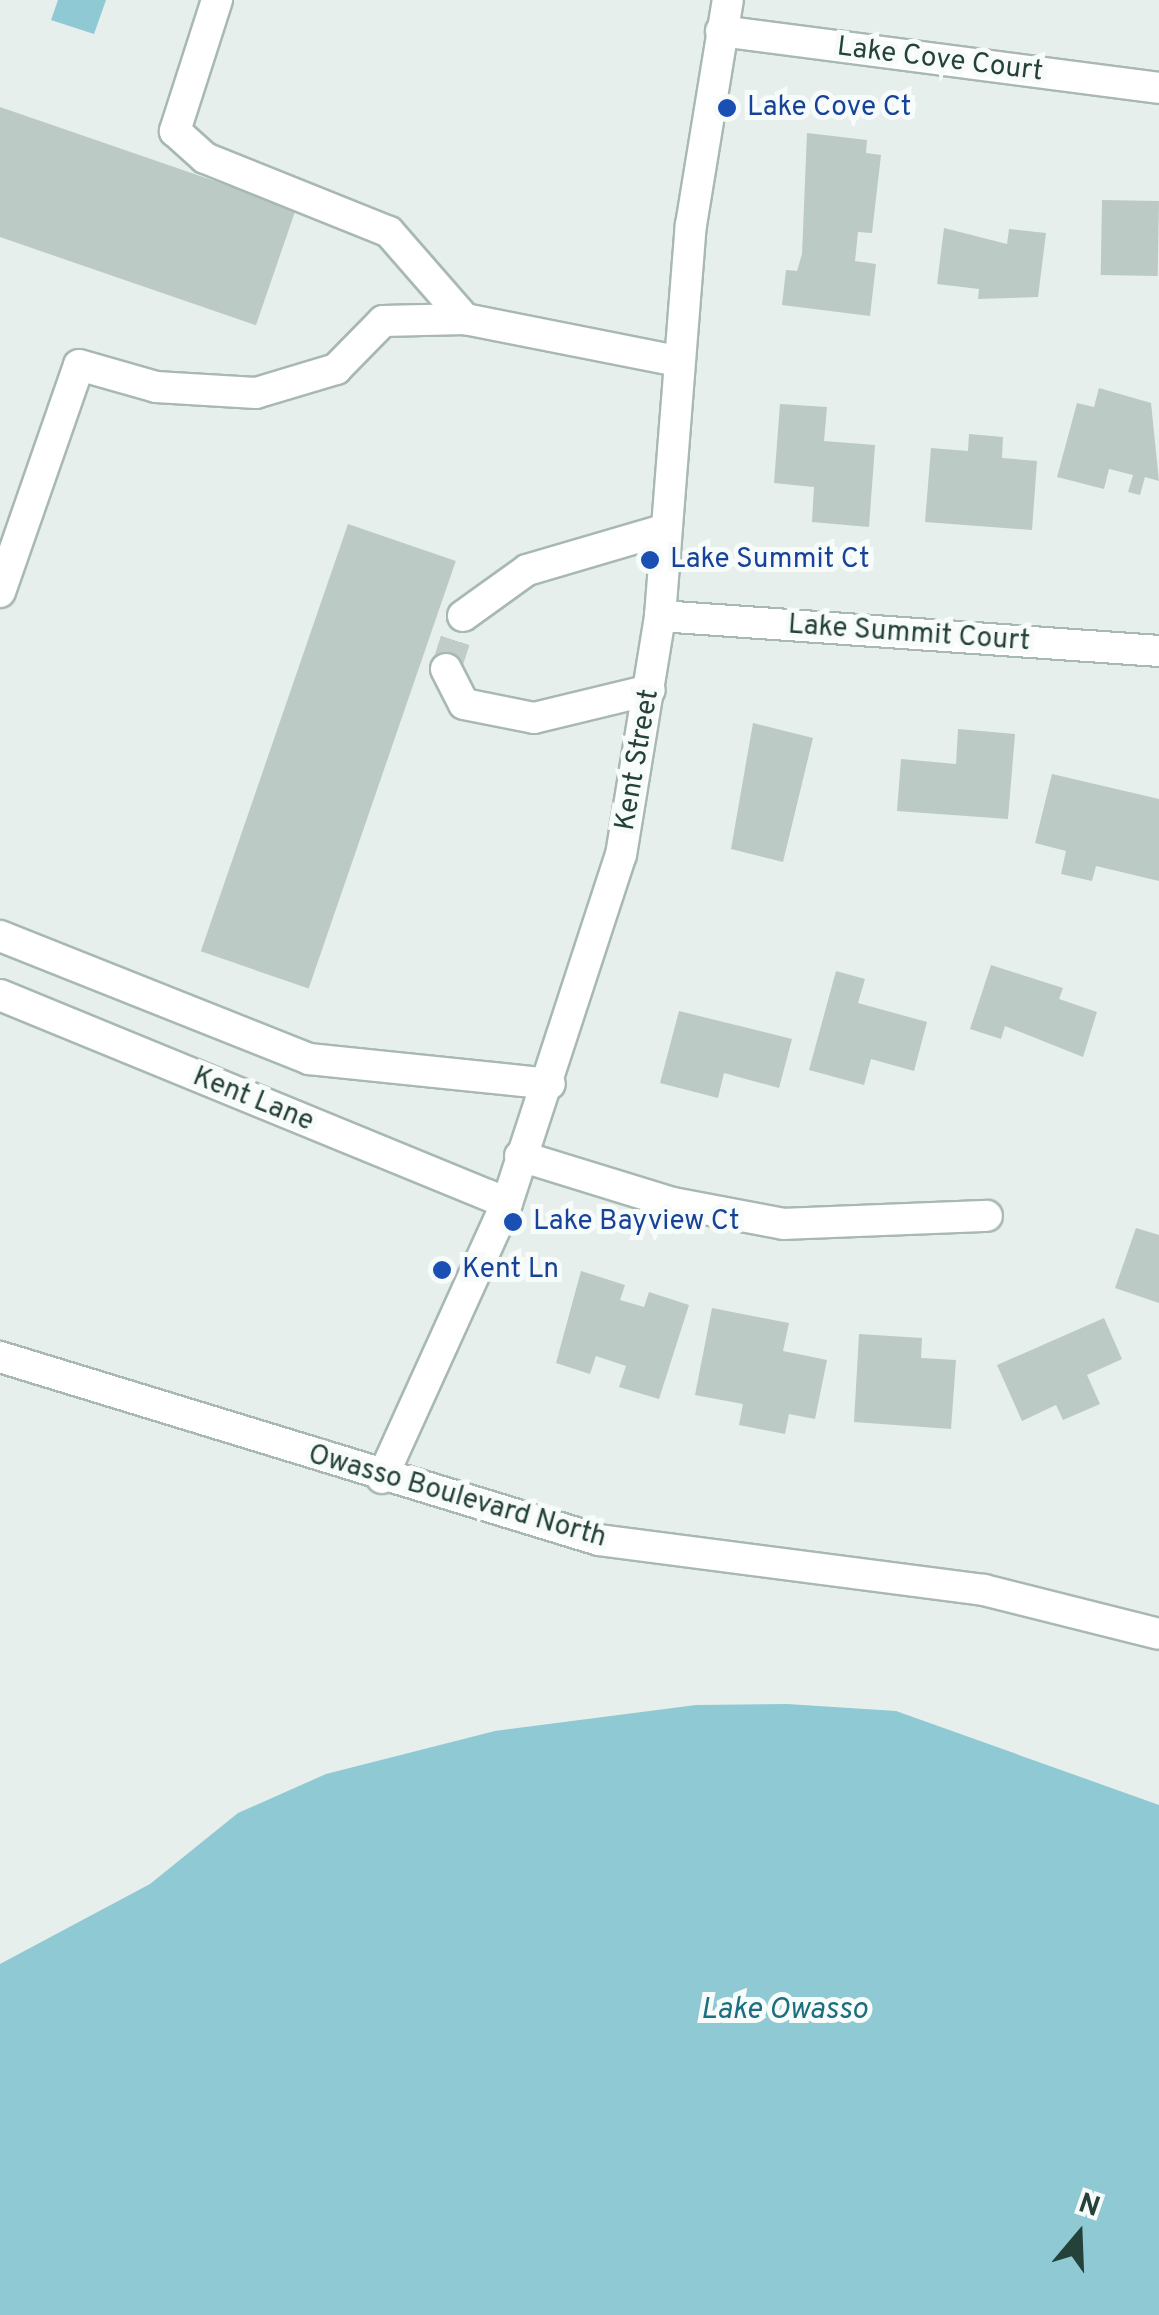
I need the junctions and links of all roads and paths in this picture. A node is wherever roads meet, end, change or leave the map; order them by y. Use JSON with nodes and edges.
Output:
{"nodes":[{"id":1,"x":217,"y":0,"type":"edge"},
{"id":2,"x":728,"y":0,"type":"edge"},
{"id":3,"x":721,"y":31,"type":"junction"},
{"id":4,"x":1159,"y":88,"type":"edge"},
{"id":5,"x":464,"y":319,"type":"junction"},
{"id":6,"x":678,"y":362,"type":"junction"},
{"id":7,"x":666,"y":529,"type":"junction"},
{"id":8,"x":0,"y":592,"type":"edge"},
{"id":9,"x":463,"y":616,"type":"tunnel mouth"},
{"id":10,"x":660,"y":616,"type":"junction"},
{"id":11,"x":1159,"y":651,"type":"edge"},
{"id":12,"x":446,"y":669,"type":"dead end"},
{"id":13,"x":650,"y":690,"type":"junction"},
{"id":14,"x":0,"y":936,"type":"edge"},
{"id":15,"x":0,"y":994,"type":"edge"},
{"id":16,"x":550,"y":1084,"type":"junction"},
{"id":17,"x":520,"y":1156,"type":"junction"},
{"id":18,"x":506,"y":1203,"type":"junction"},
{"id":19,"x":987,"y":1216,"type":"dead end"},
{"id":20,"x":0,"y":1357,"type":"edge"},
{"id":21,"x":382,"y":1478,"type":"junction"},
{"id":22,"x":1159,"y":1634,"type":"edge"}],
"edges":[{"from":1,"to":5,"type":"street"},
{"from":2,"to":3,"type":"street","name":"Kent Street"},
{"from":3,"to":4,"type":"street","name":"Lake Cove Court"},
{"from":3,"to":6,"type":"street","name":"Kent Street"},
{"from":5,"to":6,"type":"street"},
{"from":5,"to":8,"type":"street"},
{"from":6,"to":7,"type":"street","name":"Kent Street"},
{"from":7,"to":9,"type":"street"},
{"from":7,"to":10,"type":"street","name":"Kent Street"},
{"from":10,"to":11,"type":"street","name":"Lake Summit Court"},
{"from":10,"to":13,"type":"street","name":"Kent Street"},
{"from":12,"to":13,"type":"street"},
{"from":13,"to":16,"type":"street","name":"Kent Street"},
{"from":14,"to":16,"type":"street"},
{"from":15,"to":18,"type":"street","name":"Kent Lane"},
{"from":16,"to":17,"type":"street","name":"Kent Street"},
{"from":17,"to":18,"type":"street","name":"Kent Street"},
{"from":17,"to":19,"type":"street"},
{"from":18,"to":21,"type":"street","name":"Kent Street"},
{"from":20,"to":21,"type":"street","name":"Owasso Boulevard North"},
{"from":21,"to":22,"type":"street","name":"Owasso Boulevard North"}]}
